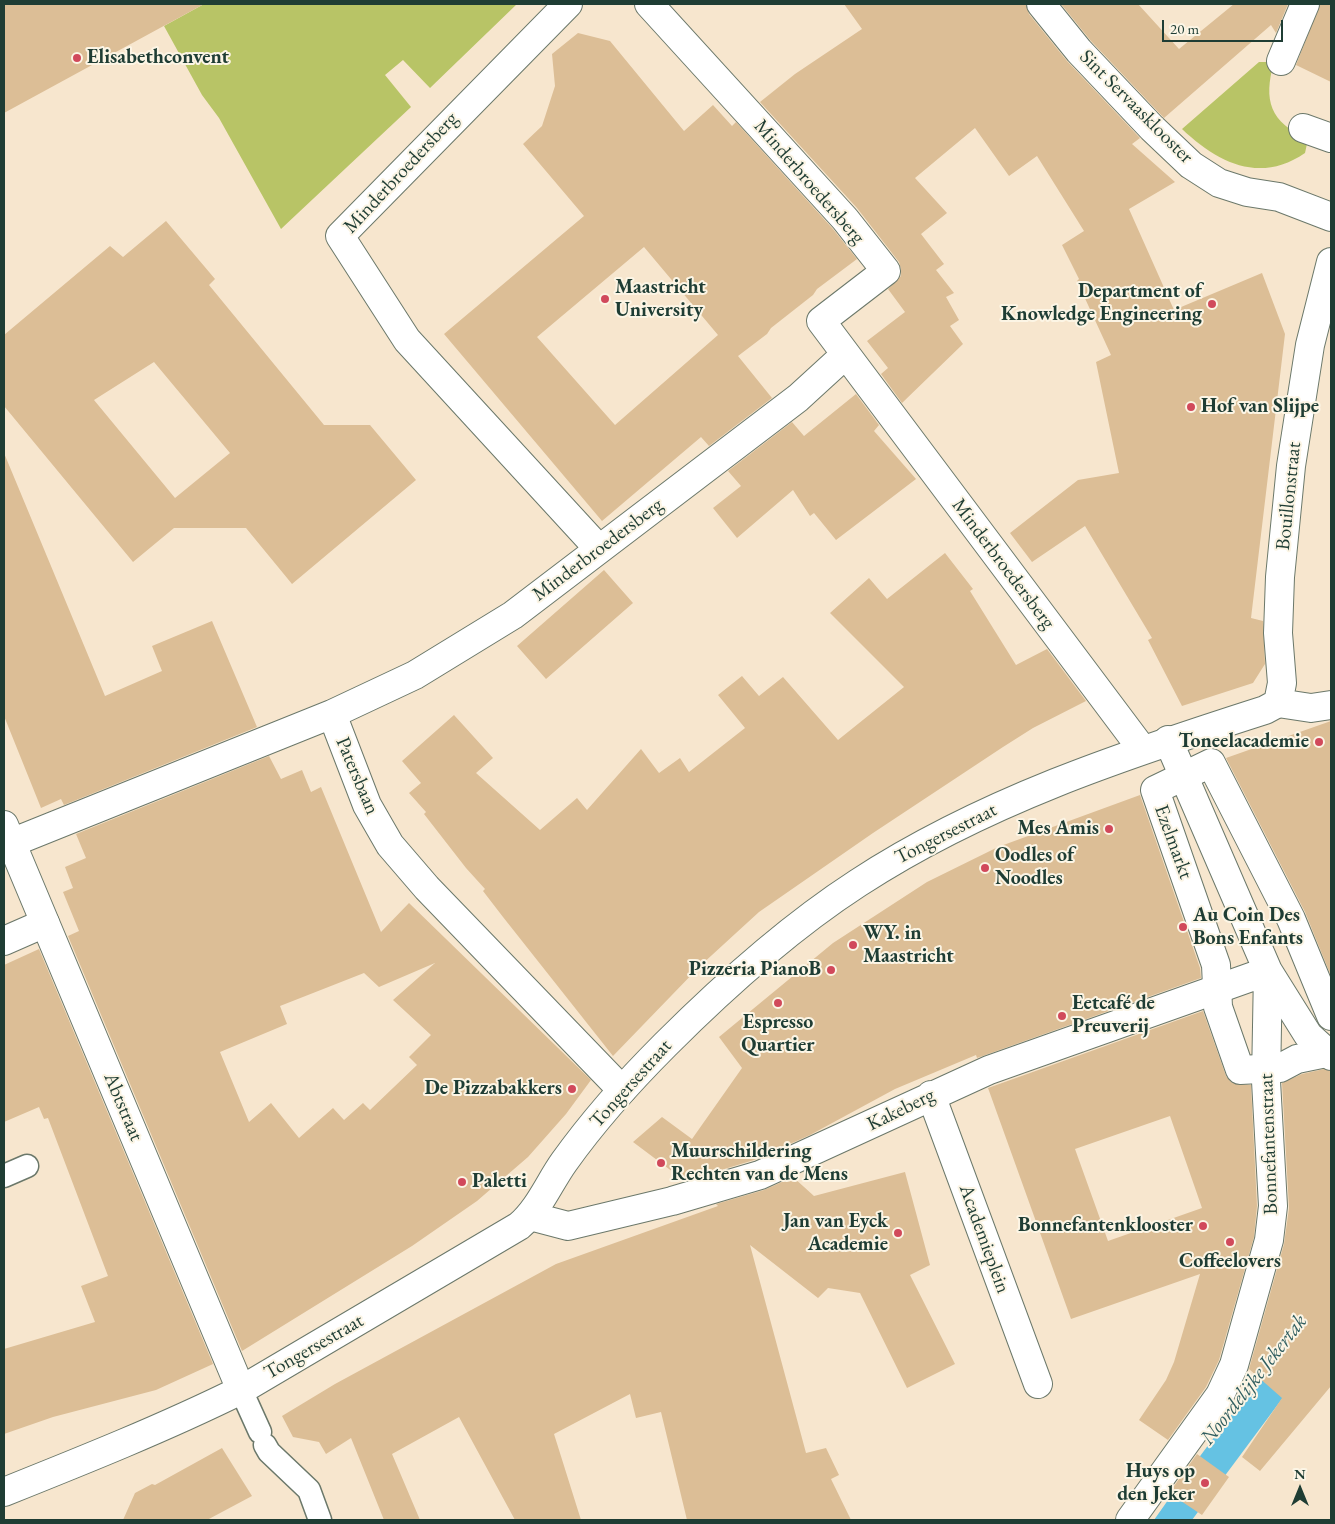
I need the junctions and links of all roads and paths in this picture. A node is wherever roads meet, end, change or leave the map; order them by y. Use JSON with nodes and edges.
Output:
{"nodes":[{"id":1,"x":568,"y":4,"type":"edge"},
{"id":2,"x":649,"y":4,"type":"edge"},
{"id":3,"x":1041,"y":4,"type":"edge"},
{"id":4,"x":1305,"y":4,"type":"edge"},
{"id":5,"x":1281,"y":61,"type":"dead end"},
{"id":6,"x":1303,"y":128,"type":"dead end"},
{"id":7,"x":1331,"y":138,"type":"edge"},
{"id":8,"x":1331,"y":217,"type":"edge"},
{"id":9,"x":1331,"y":262,"type":"edge"},
{"id":10,"x":844,"y":355,"type":"junction"},
{"id":11,"x":598,"y":549,"type":"junction"},
{"id":12,"x":1278,"y":703,"type":"junction"},
{"id":13,"x":1331,"y":705,"type":"edge"},
{"id":14,"x":332,"y":714,"type":"junction"},
{"id":15,"x":1168,"y":740,"type":"junction"},
{"id":16,"x":1142,"y":749,"type":"junction"},
{"id":17,"x":1184,"y":776,"type":"junction"},
{"id":18,"x":8,"y":834,"type":"edge"},
{"id":19,"x":45,"y":923,"type":"junction"},
{"id":20,"x":7,"y":932,"type":"edge"},
{"id":21,"x":1268,"y":971,"type":"junction"},
{"id":22,"x":1217,"y":988,"type":"junction"},
{"id":23,"x":1331,"y":1016,"type":"edge"},
{"id":24,"x":1330,"y":1053,"type":"edge"},
{"id":25,"x":1266,"y":1068,"type":"junction"},
{"id":26,"x":622,"y":1090,"type":"junction"},
{"id":27,"x":931,"y":1095,"type":"junction"},
{"id":28,"x":27,"y":1166,"type":"dead end"},
{"id":29,"x":4,"y":1176,"type":"edge"},
{"id":30,"x":530,"y":1216,"type":"junction"},
{"id":31,"x":1038,"y":1384,"type":"dead end"},
{"id":32,"x":242,"y":1390,"type":"junction"},
{"id":33,"x":4,"y":1492,"type":"edge"},
{"id":34,"x":320,"y":1520,"type":"edge"},
{"id":35,"x":1130,"y":1520,"type":"edge"}],
"edges":[{"from":1,"to":11,"type":"street","name":"Minderbroedersberg"},
{"from":2,"to":10,"type":"street","name":"Minderbroedersberg"},
{"from":3,"to":8,"type":"street","name":"Sint Servaasklooster"},
{"from":4,"to":5,"type":"street"},
{"from":6,"to":7,"type":"street"},
{"from":9,"to":12,"type":"street","name":"Bouillonstraat"},
{"from":10,"to":11,"type":"street","name":"Minderbroedersberg"},
{"from":10,"to":16,"type":"street","name":"Minderbroedersberg"},
{"from":11,"to":14,"type":"street","name":"Minderbroedersberg"},
{"from":12,"to":13,"type":"street"},
{"from":12,"to":15,"type":"street","name":"Tongersestraat"},
{"from":14,"to":18,"type":"street","name":"Patersbaan"},
{"from":14,"to":26,"type":"street","name":"Patersbaan"},
{"from":15,"to":16,"type":"street","name":"Tongersestraat"},
{"from":15,"to":17,"type":"street","name":"Ezelmarkt"},
{"from":16,"to":26,"type":"street","name":"Tongersestraat"},
{"from":17,"to":21,"type":"street","name":"Ezelmarkt"},
{"from":17,"to":22,"type":"street","name":"Ezelmarkt"},
{"from":17,"to":23,"type":"street","name":"Ezelmarkt"},
{"from":18,"to":19,"type":"street","name":"Abtstraat"},
{"from":19,"to":20,"type":"street"},
{"from":19,"to":32,"type":"street","name":"Abtstraat"},
{"from":21,"to":22,"type":"street","name":"Kakeberg"},
{"from":21,"to":24,"type":"street","name":"Ezelmarkt"},
{"from":21,"to":25,"type":"street","name":"Bonnefantenstraat"},
{"from":22,"to":25,"type":"street","name":"Ezelmarkt"},
{"from":22,"to":27,"type":"street","name":"Kakeberg"},
{"from":24,"to":25,"type":"street","name":"Ezelmarkt"},
{"from":25,"to":35,"type":"street","name":"Bonnefantenstraat"},
{"from":26,"to":30,"type":"street","name":"Tongersestraat"},
{"from":27,"to":30,"type":"street","name":"Kakeberg"},
{"from":27,"to":31,"type":"street","name":"Academieplein"},
{"from":28,"to":29,"type":"lane"},
{"from":30,"to":32,"type":"street","name":"Tongersestraat"},
{"from":32,"to":33,"type":"street","name":"Tongersestraat"},
{"from":32,"to":34,"type":"lane"}]}
